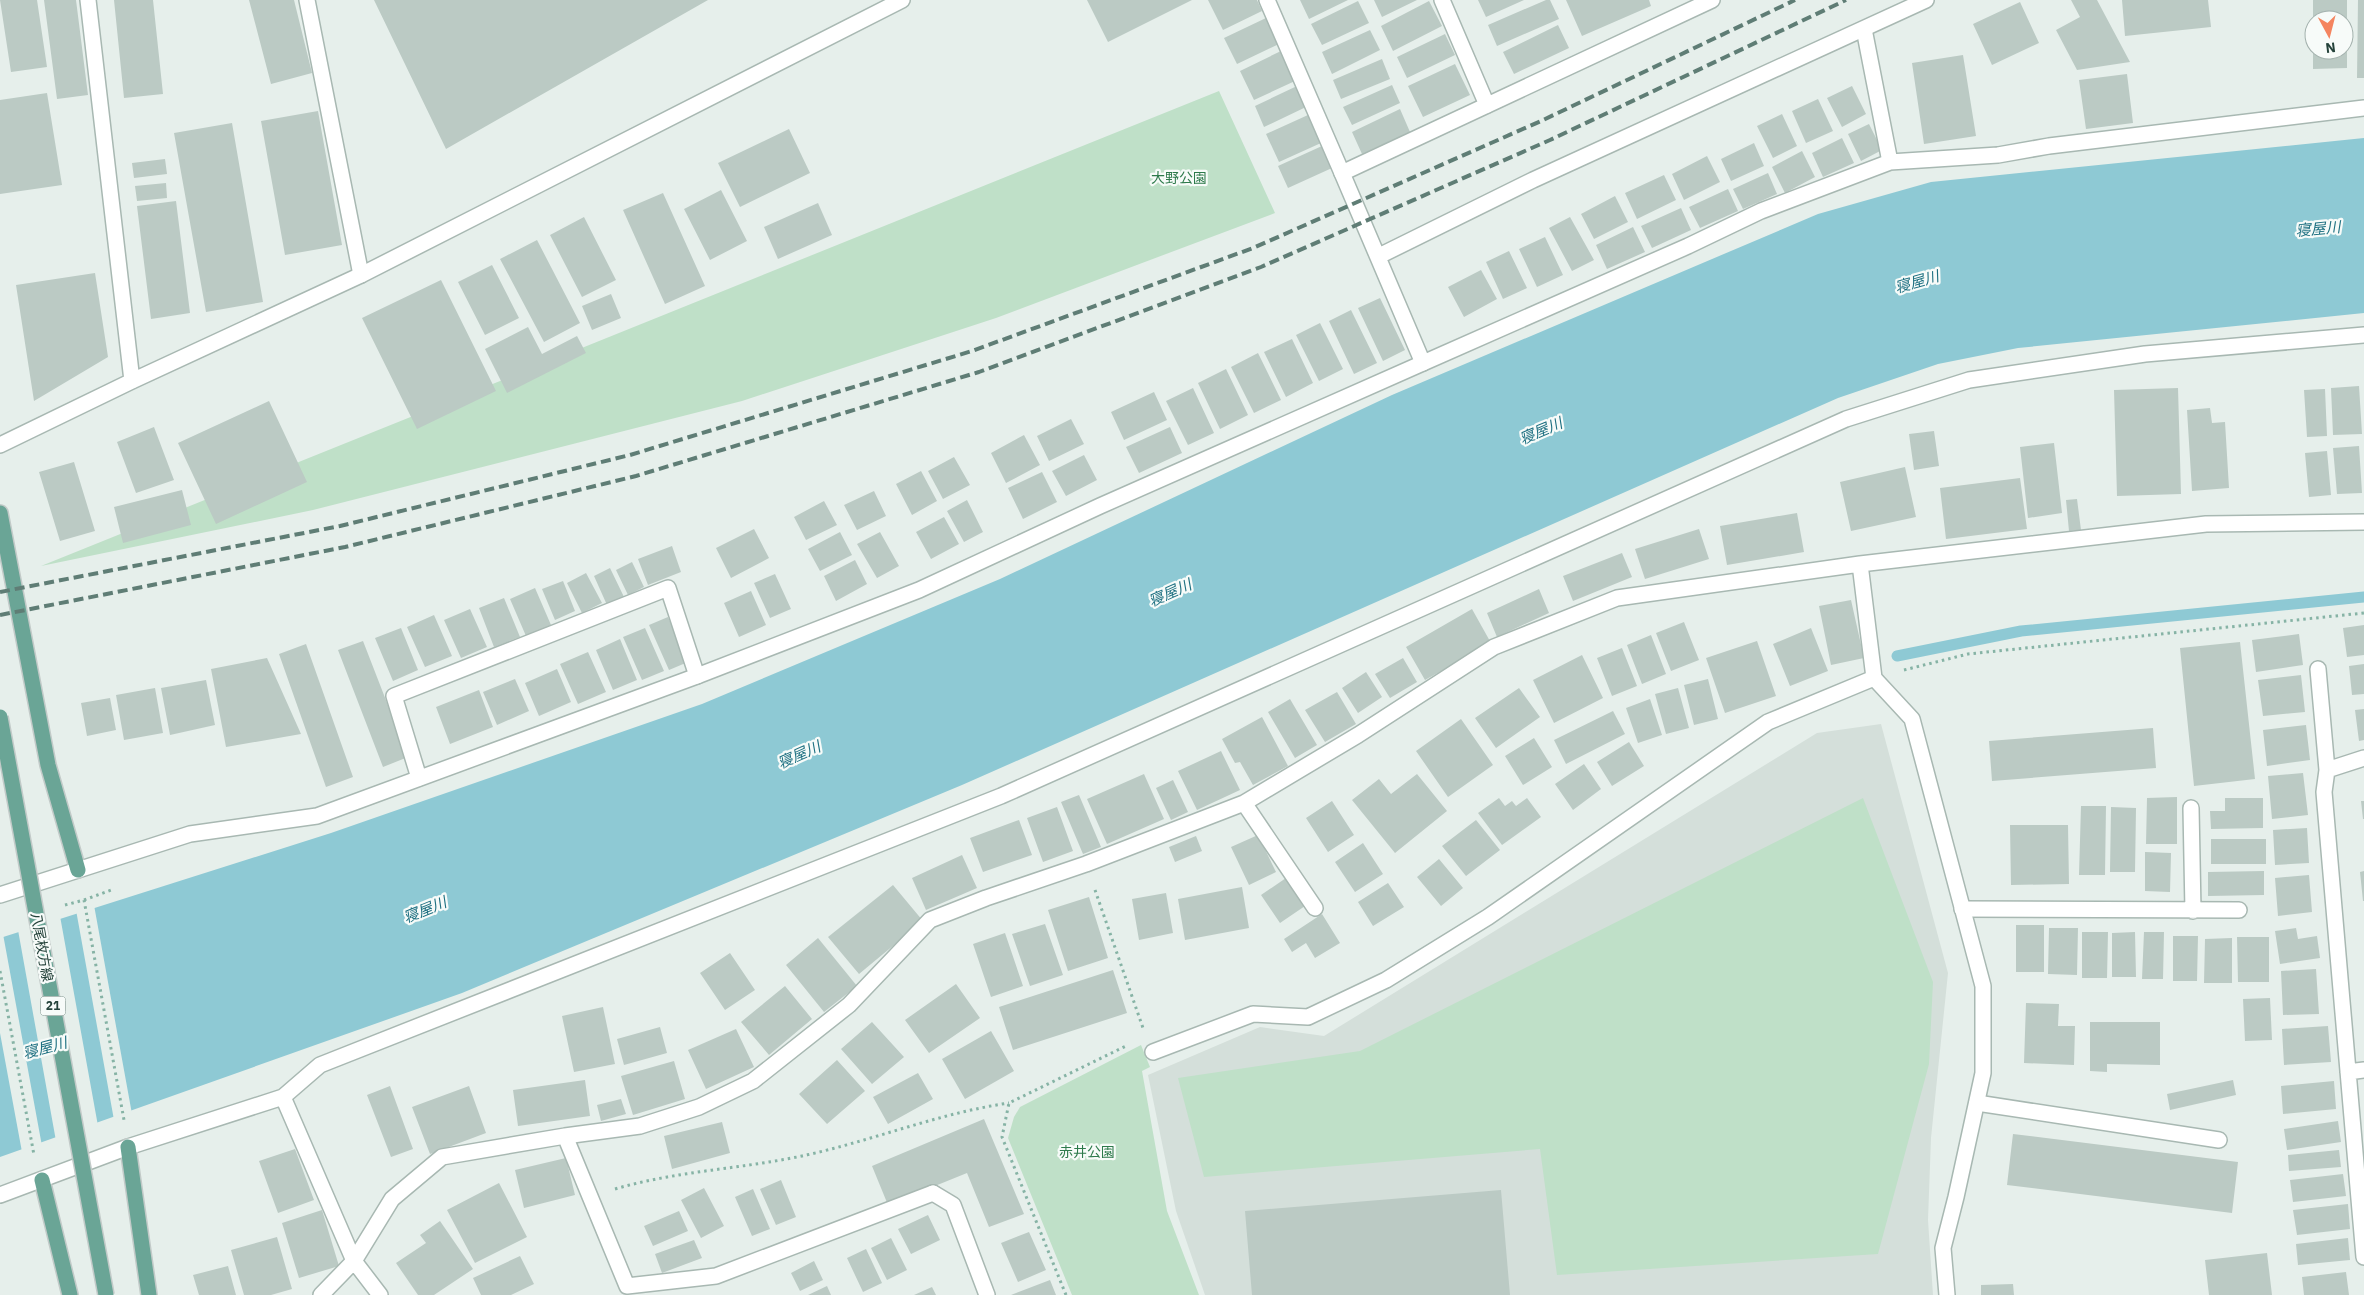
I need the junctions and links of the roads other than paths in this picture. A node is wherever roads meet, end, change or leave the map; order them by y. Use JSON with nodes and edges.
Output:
{"nodes":[{"id":1,"x":88,"y":0,"type":"edge"},
{"id":2,"x":307,"y":0,"type":"edge"},
{"id":3,"x":902,"y":0,"type":"edge"},
{"id":4,"x":1267,"y":0,"type":"edge"},
{"id":5,"x":1442,"y":0,"type":"edge"},
{"id":6,"x":1712,"y":0,"type":"edge"},
{"id":7,"x":1926,"y":0,"type":"edge"},
{"id":8,"x":1864,"y":29,"type":"junction"},
{"id":9,"x":1487,"y":105,"type":"junction"},
{"id":10,"x":2364,"y":108,"type":"edge"},
{"id":11,"x":1890,"y":162,"type":"junction"},
{"id":12,"x":1342,"y":173,"type":"junction"},
{"id":13,"x":1378,"y":256,"type":"junction"},
{"id":14,"x":361,"y":275,"type":"junction"},
{"id":15,"x":2364,"y":335,"type":"edge"},
{"id":16,"x":1423,"y":363,"type":"junction"},
{"id":17,"x":132,"y":381,"type":"junction"},
{"id":18,"x":0,"y":445,"type":"edge"},
{"id":19,"x":0,"y":513,"type":"edge"},
{"id":20,"x":2364,"y":522,"type":"edge"},
{"id":21,"x":1860,"y":564,"type":"junction"},
{"id":22,"x":2318,"y":669,"type":"dead end"},
{"id":23,"x":697,"y":676,"type":"junction"},
{"id":24,"x":1875,"y":676,"type":"junction"},
{"id":25,"x":0,"y":717,"type":"edge"},
{"id":26,"x":2364,"y":758,"type":"edge"},
{"id":27,"x":2327,"y":770,"type":"junction"},
{"id":28,"x":419,"y":778,"type":"junction"},
{"id":29,"x":1244,"y":803,"type":"junction"},
{"id":30,"x":2191,"y":808,"type":"dead end"},
{"id":31,"x":78,"y":870,"type":"junction"},
{"id":32,"x":0,"y":895,"type":"edge"},
{"id":33,"x":1315,"y":908,"type":"dead end"},
{"id":34,"x":1962,"y":909,"type":"junction"},
{"id":35,"x":2193,"y":910,"type":"junction"},
{"id":36,"x":2239,"y":910,"type":"dead end"},
{"id":37,"x":1153,"y":1052,"type":"road end"},
{"id":38,"x":2364,"y":1070,"type":"edge"},
{"id":39,"x":2348,"y":1072,"type":"junction"},
{"id":40,"x":283,"y":1097,"type":"junction"},
{"id":41,"x":1977,"y":1102,"type":"junction"},
{"id":42,"x":565,"y":1136,"type":"junction"},
{"id":43,"x":2219,"y":1140,"type":"dead end"},
{"id":44,"x":128,"y":1148,"type":"junction"},
{"id":45,"x":42,"y":1180,"type":"junction"},
{"id":46,"x":0,"y":1195,"type":"edge"},
{"id":47,"x":2364,"y":1257,"type":"edge"},
{"id":48,"x":354,"y":1261,"type":"junction"},
{"id":49,"x":70,"y":1295,"type":"edge"},
{"id":50,"x":106,"y":1295,"type":"edge"},
{"id":51,"x":149,"y":1295,"type":"edge"},
{"id":52,"x":321,"y":1295,"type":"edge"},
{"id":53,"x":380,"y":1295,"type":"edge"},
{"id":54,"x":987,"y":1295,"type":"edge"},
{"id":55,"x":1947,"y":1295,"type":"edge"}],
"edges":[{"from":1,"to":17,"type":"street"},
{"from":2,"to":14,"type":"street"},
{"from":3,"to":14,"type":"street"},
{"from":4,"to":12,"type":"street"},
{"from":5,"to":9,"type":"street"},
{"from":6,"to":9,"type":"street"},
{"from":7,"to":8,"type":"street"},
{"from":8,"to":11,"type":"street"},
{"from":8,"to":13,"type":"street"},
{"from":9,"to":12,"type":"street"},
{"from":10,"to":11,"type":"street"},
{"from":11,"to":16,"type":"street"},
{"from":12,"to":13,"type":"street"},
{"from":13,"to":16,"type":"street"},
{"from":14,"to":17,"type":"street"},
{"from":15,"to":40,"type":"street"},
{"from":16,"to":23,"type":"street"},
{"from":17,"to":18,"type":"street"},
{"from":19,"to":31,"type":"main road"},
{"from":20,"to":21,"type":"street"},
{"from":21,"to":24,"type":"street"},
{"from":21,"to":29,"type":"street"},
{"from":22,"to":27,"type":"street"},
{"from":23,"to":28,"type":"street"},
{"from":23,"to":28,"type":"street"},
{"from":24,"to":34,"type":"street"},
{"from":24,"to":37,"type":"street"},
{"from":25,"to":50,"type":"main road","name":"八尾枚方線","number":"21","bridge":true},
{"from":26,"to":27,"type":"street"},
{"from":27,"to":39,"type":"street"},
{"from":28,"to":31,"type":"street"},
{"from":29,"to":33,"type":"street"},
{"from":29,"to":42,"type":"street"},
{"from":30,"to":35,"type":"street"},
{"from":31,"to":32,"type":"street"},
{"from":34,"to":35,"type":"street"},
{"from":34,"to":41,"type":"street"},
{"from":35,"to":36,"type":"street"},
{"from":38,"to":39,"type":"street"},
{"from":39,"to":47,"type":"street"},
{"from":40,"to":44,"type":"street"},
{"from":40,"to":48,"type":"street"},
{"from":41,"to":43,"type":"street"},
{"from":41,"to":55,"type":"street"},
{"from":42,"to":48,"type":"street"},
{"from":42,"to":54,"type":"street"},
{"from":44,"to":45,"type":"street"},
{"from":44,"to":51,"type":"main road"},
{"from":45,"to":46,"type":"street"},
{"from":45,"to":49,"type":"main road"},
{"from":48,"to":52,"type":"street"},
{"from":48,"to":53,"type":"street"}]}
